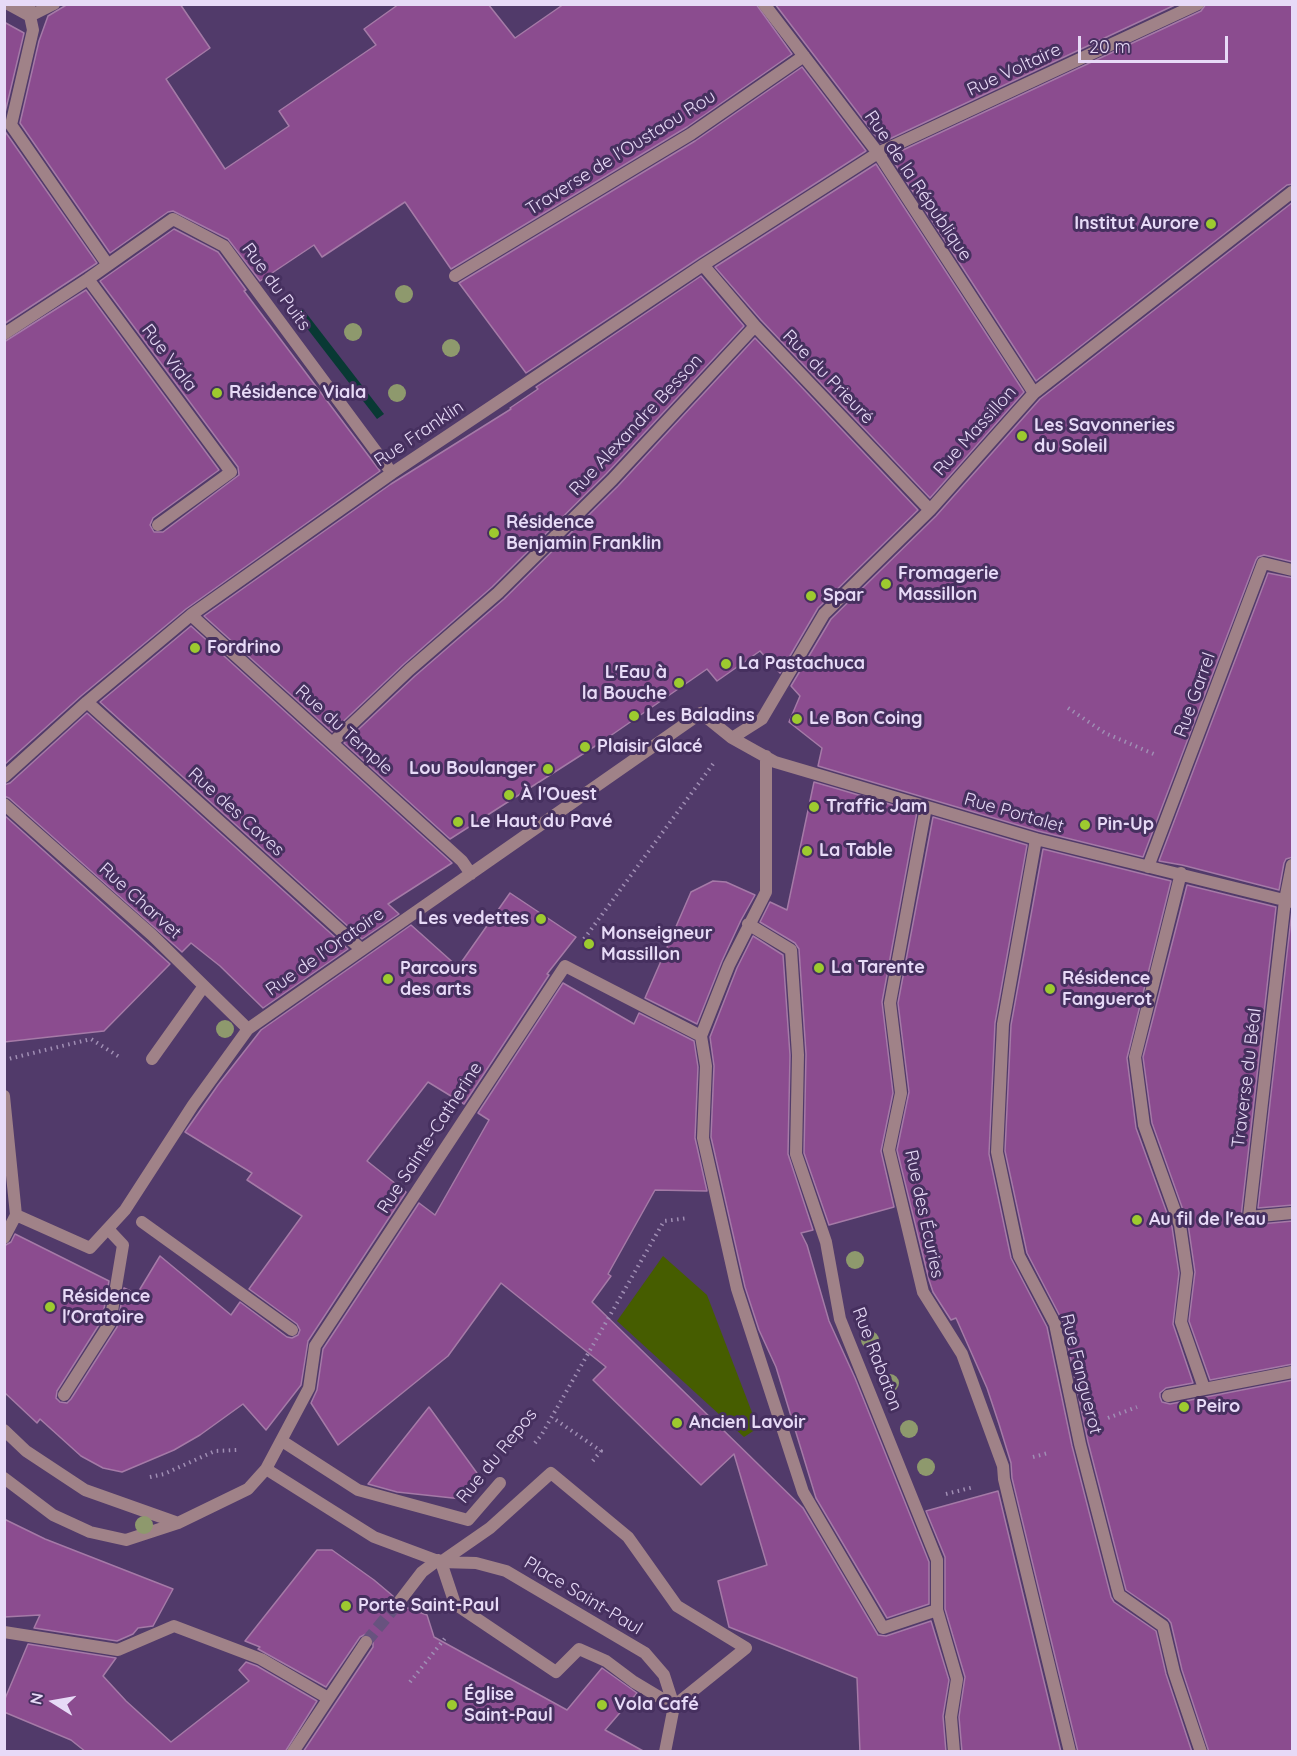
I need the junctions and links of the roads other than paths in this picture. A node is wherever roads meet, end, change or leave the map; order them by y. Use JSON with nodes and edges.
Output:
{"nodes":[{"id":1,"x":8,"y":4,"type":"edge"},
{"id":2,"x":54,"y":4,"type":"edge"},
{"id":3,"x":764,"y":4,"type":"edge"},
{"id":4,"x":1198,"y":4,"type":"edge"},
{"id":5,"x":29,"y":10,"type":"edge"},
{"id":6,"x":804,"y":56,"type":"junction"},
{"id":7,"x":878,"y":153,"type":"junction"},
{"id":8,"x":1293,"y":192,"type":"edge"},
{"id":9,"x":108,"y":265,"type":"junction"},
{"id":10,"x":703,"y":265,"type":"junction"},
{"id":11,"x":455,"y":276,"type":"dead end"},
{"id":12,"x":88,"y":279,"type":"junction"},
{"id":13,"x":754,"y":326,"type":"junction"},
{"id":14,"x":4,"y":334,"type":"edge"},
{"id":15,"x":1034,"y":393,"type":"junction"},
{"id":16,"x":392,"y":473,"type":"junction"},
{"id":17,"x":930,"y":510,"type":"junction"},
{"id":18,"x":158,"y":525,"type":"dead end"},
{"id":19,"x":1293,"y":570,"type":"edge"},
{"id":20,"x":191,"y":615,"type":"junction"},
{"id":21,"x":87,"y":702,"type":"junction"},
{"id":22,"x":732,"y":738,"type":"junction"},
{"id":23,"x":332,"y":743,"type":"junction"},
{"id":24,"x":766,"y":756,"type":"junction"},
{"id":25,"x":4,"y":777,"type":"edge"},
{"id":26,"x":4,"y":804,"type":"edge"},
{"id":27,"x":926,"y":807,"type":"junction"},
{"id":28,"x":1036,"y":839,"type":"junction"},
{"id":29,"x":1293,"y":865,"type":"edge"},
{"id":30,"x":1148,"y":867,"type":"junction"},
{"id":31,"x":1181,"y":873,"type":"junction"},
{"id":32,"x":471,"y":874,"type":"junction"},
{"id":33,"x":1289,"y":901,"type":"edge"},
{"id":34,"x":748,"y":924,"type":"junction"},
{"id":35,"x":361,"y":949,"type":"junction"},
{"id":36,"x":204,"y":986,"type":"junction"},
{"id":37,"x":248,"y":1029,"type":"junction"},
{"id":38,"x":701,"y":1036,"type":"junction"},
{"id":39,"x":152,"y":1059,"type":"dead end"},
{"id":40,"x":4,"y":1096,"type":"edge"},
{"id":41,"x":1293,"y":1213,"type":"edge"},
{"id":42,"x":16,"y":1215,"type":"junction"},
{"id":43,"x":142,"y":1222,"type":"dead end"},
{"id":44,"x":108,"y":1229,"type":"junction"},
{"id":45,"x":4,"y":1238,"type":"edge"},
{"id":46,"x":292,"y":1330,"type":"dead end"},
{"id":47,"x":1293,"y":1372,"type":"edge"},
{"id":48,"x":1204,"y":1388,"type":"junction"},
{"id":49,"x":64,"y":1395,"type":"dead end"},
{"id":50,"x":1168,"y":1396,"type":"dead end"},
{"id":51,"x":4,"y":1430,"type":"edge"},
{"id":52,"x":282,"y":1441,"type":"junction"},
{"id":53,"x":266,"y":1468,"type":"junction"},
{"id":54,"x":4,"y":1478,"type":"edge"},
{"id":55,"x":500,"y":1483,"type":"road end"},
{"id":56,"x":178,"y":1523,"type":"junction"},
{"id":57,"x":440,"y":1561,"type":"junction"},
{"id":58,"x":399,"y":1602,"type":"tunnel mouth"},
{"id":59,"x":937,"y":1610,"type":"junction"},
{"id":60,"x":4,"y":1632,"type":"edge"},
{"id":61,"x":366,"y":1642,"type":"tunnel mouth"},
{"id":62,"x":328,"y":1698,"type":"junction"},
{"id":63,"x":674,"y":1706,"type":"junction"},
{"id":64,"x":293,"y":1752,"type":"edge"},
{"id":65,"x":664,"y":1752,"type":"edge"},
{"id":66,"x":954,"y":1752,"type":"edge"},
{"id":67,"x":1070,"y":1752,"type":"edge"},
{"id":68,"x":1201,"y":1752,"type":"edge"}],
"edges":[{"from":1,"to":5,"type":"street"},
{"from":2,"to":5,"type":"street"},
{"from":3,"to":6,"type":"street","name":"Rue de la République"},
{"from":4,"to":7,"type":"street","name":"Rue Voltaire"},
{"from":5,"to":9,"type":"street"},
{"from":6,"to":7,"type":"street","name":"Rue de la République"},
{"from":6,"to":11,"type":"street","name":"Traverse de l'Oustaou Rou"},
{"from":7,"to":10,"type":"street","name":"Rue Franklin"},
{"from":7,"to":15,"type":"street","name":"Rue de la République"},
{"from":8,"to":15,"type":"street","name":"Rue Massillon"},
{"from":9,"to":12,"type":"street","name":"Rue du Puits"},
{"from":9,"to":16,"type":"street","name":"Rue du Puits"},
{"from":10,"to":13,"type":"street","name":"Rue du Prieuré"},
{"from":10,"to":16,"type":"street","name":"Rue Franklin"},
{"from":12,"to":14,"type":"street","name":"Rue du Puits"},
{"from":12,"to":18,"type":"street","name":"Rue Viala"},
{"from":13,"to":17,"type":"street","name":"Rue du Prieuré"},
{"from":13,"to":23,"type":"street","name":"Rue Alexandre Besson"},
{"from":15,"to":17,"type":"street","name":"Rue Massillon"},
{"from":16,"to":20,"type":"street","name":"Rue Franklin"},
{"from":17,"to":22,"type":"street","name":"Rue Massillon"},
{"from":19,"to":30,"type":"street","name":"Rue Garrel"},
{"from":20,"to":21,"type":"street","name":"Rue Franklin"},
{"from":20,"to":23,"type":"street","name":"Rue du Temple"},
{"from":21,"to":25,"type":"street","name":"Rue Franklin"},
{"from":21,"to":35,"type":"street","name":"Rue des Caves"},
{"from":22,"to":24,"type":"street","name":"Rue Portalet"},
{"from":22,"to":32,"type":"street","name":"Rue de l'Oratoire"},
{"from":23,"to":32,"type":"street","name":"Rue du Temple"},
{"from":24,"to":27,"type":"street","name":"Rue Portalet"},
{"from":24,"to":34,"type":"street"},
{"from":26,"to":36,"type":"street","name":"Rue Charvet"},
{"from":27,"to":28,"type":"street","name":"Rue Portalet"},
{"from":27,"to":67,"type":"street","name":"Rue des Écuries"},
{"from":28,"to":30,"type":"street","name":"Rue Portalet"},
{"from":28,"to":68,"type":"street","name":"Rue Fanguerot"},
{"from":29,"to":33,"type":"street"},
{"from":30,"to":31,"type":"street","name":"Rue Portalet"},
{"from":31,"to":33,"type":"street","name":"Rue Portalet"},
{"from":31,"to":48,"type":"street"},
{"from":32,"to":35,"type":"street","name":"Rue de l'Oratoire"},
{"from":33,"to":41,"type":"street","name":"Traverse du Béal"},
{"from":34,"to":38,"type":"street"},
{"from":34,"to":59,"type":"street","name":"Rue Rabaton"},
{"from":35,"to":37,"type":"street","name":"Rue de l'Oratoire"},
{"from":36,"to":37,"type":"street","name":"Rue Charvet"},
{"from":36,"to":39,"type":"street"},
{"from":37,"to":44,"type":"street","name":"Rue de l'Oratoire"},
{"from":38,"to":52,"type":"street","name":"Rue Sainte-Catherine"},
{"from":38,"to":59,"type":"street"},
{"from":40,"to":42,"type":"street"},
{"from":42,"to":44,"type":"street","name":"Rue de l'Oratoire"},
{"from":42,"to":45,"type":"street"},
{"from":43,"to":46,"type":"street"},
{"from":44,"to":49,"type":"street"},
{"from":47,"to":48,"type":"street"},
{"from":48,"to":50,"type":"street"},
{"from":51,"to":56,"type":"street"},
{"from":52,"to":53,"type":"street","name":"Rue Sainte-Catherine"},
{"from":52,"to":55,"type":"street","name":"Rue du Repos"},
{"from":53,"to":56,"type":"street","name":"Rue Sainte-Catherine"},
{"from":53,"to":57,"type":"street","name":"Place Saint-Paul"},
{"from":54,"to":56,"type":"street","name":"Rue Sainte-Catherine"},
{"from":57,"to":58,"type":"street"},
{"from":57,"to":63,"type":"street","name":"Place Saint-Paul"},
{"from":57,"to":63,"type":"street"},
{"from":57,"to":63,"type":"street"},
{"from":59,"to":66,"type":"street","name":"Rue Rabaton"},
{"from":60,"to":62,"type":"street"},
{"from":61,"to":62,"type":"street"},
{"from":62,"to":64,"type":"street"},
{"from":63,"to":65,"type":"street"}]}
